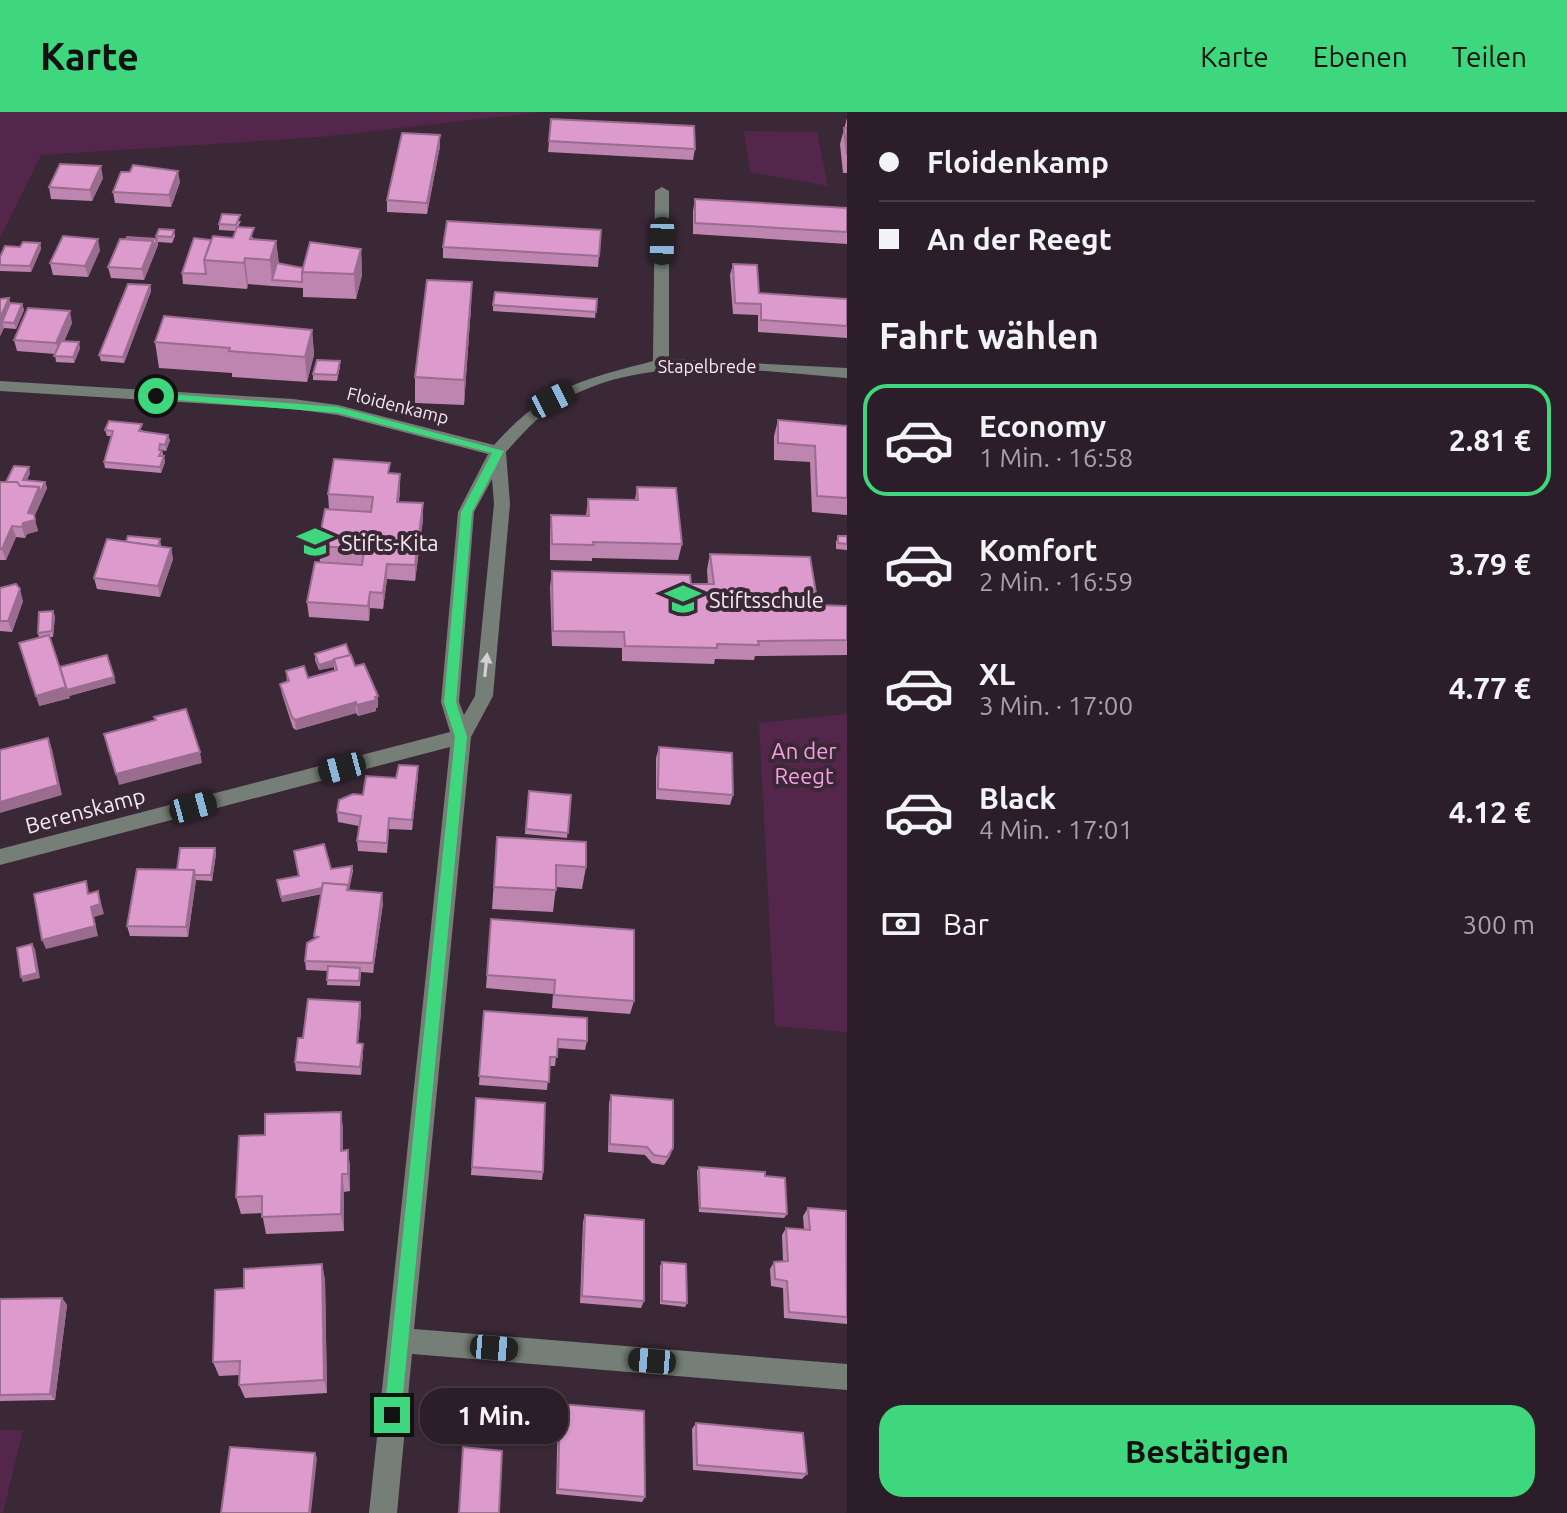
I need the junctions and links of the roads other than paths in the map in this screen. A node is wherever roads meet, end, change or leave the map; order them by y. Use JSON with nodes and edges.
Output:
{"nodes":[{"id":1,"x":662,"y":191,"type":"dead end"},
{"id":2,"x":661,"y":364,"type":"junction"},
{"id":3,"x":847,"y":373,"type":"edge"},
{"id":4,"x":0,"y":386,"type":"edge"},
{"id":5,"x":498,"y":451,"type":"junction"},
{"id":6,"x":461,"y":737,"type":"junction"},
{"id":7,"x":0,"y":857,"type":"edge"},
{"id":8,"x":399,"y":1340,"type":"junction"},
{"id":9,"x":847,"y":1377,"type":"edge"},
{"id":10,"x":383,"y":1513,"type":"edge"}],
"edges":[{"from":1,"to":2,"type":"street"},
{"from":2,"to":3,"type":"street","name":"Stapelbrede"},
{"from":2,"to":5,"type":"street","name":"Stapelbrede"},
{"from":4,"to":5,"type":"street","name":"Floidenkamp"},
{"from":6,"to":5,"type":"street","one_way":true},
{"from":5,"to":6,"type":"street","name":"Stapelbrede"},
{"from":6,"to":7,"type":"street","name":"Berenskamp"},
{"from":6,"to":8,"type":"street"},
{"from":8,"to":9,"type":"street"},
{"from":8,"to":10,"type":"street"}]}
